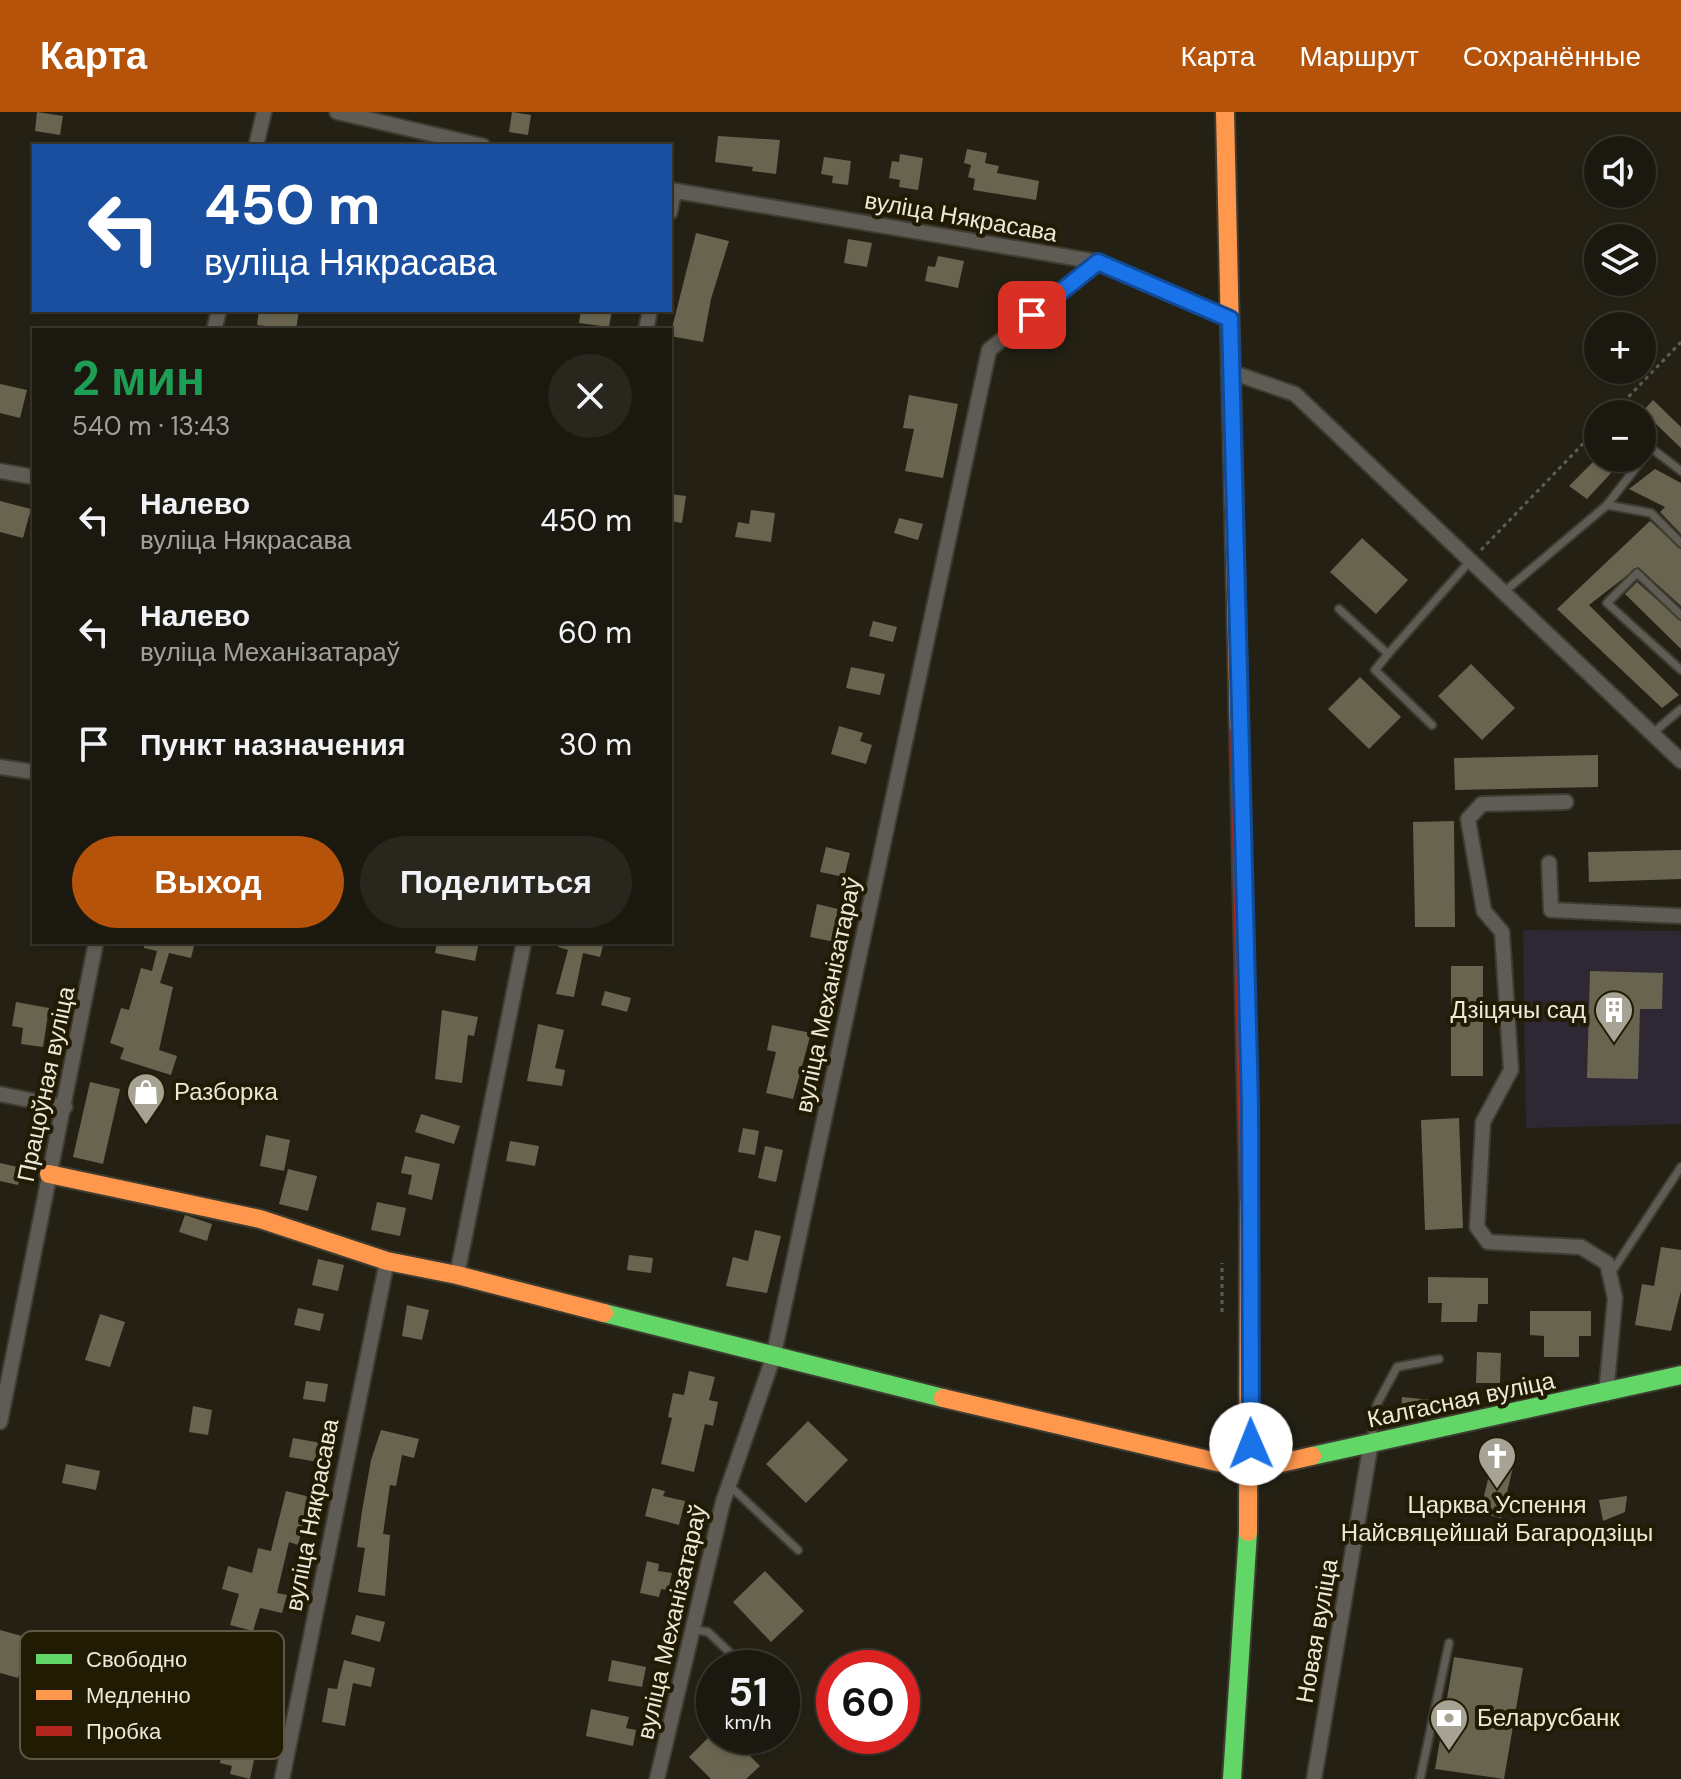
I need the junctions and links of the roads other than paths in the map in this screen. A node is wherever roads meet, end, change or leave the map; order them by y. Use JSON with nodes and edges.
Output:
{"nodes":[{"id":1,"x":264,"y":112,"type":"edge"},
{"id":2,"x":337,"y":112,"type":"edge"},
{"id":3,"x":1225,"y":112,"type":"edge"},
{"id":4,"x":256,"y":144,"type":"edge"},
{"id":5,"x":474,"y":144,"type":"edge"},
{"id":6,"x":672,"y":190,"type":"edge"},
{"id":7,"x":1098,"y":262,"type":"junction"},
{"id":8,"x":1230,"y":319,"type":"junction"},
{"id":9,"x":1231,"y":372,"type":"junction"},
{"id":10,"x":0,"y":471,"type":"edge"},
{"id":11,"x":1681,"y":471,"type":"edge"},
{"id":12,"x":32,"y":477,"type":"edge"},
{"id":13,"x":1607,"y":505,"type":"junction"},
{"id":14,"x":1681,"y":543,"type":"edge"},
{"id":15,"x":1470,"y":561,"type":"junction"},
{"id":16,"x":1502,"y":593,"type":"junction"},
{"id":17,"x":1339,"y":609,"type":"dead end"},
{"id":18,"x":1681,"y":615,"type":"edge"},
{"id":19,"x":1388,"y":654,"type":"junction"},
{"id":20,"x":1681,"y":670,"type":"edge"},
{"id":21,"x":1681,"y":709,"type":"edge"},
{"id":22,"x":1432,"y":725,"type":"dead end"},
{"id":23,"x":1653,"y":733,"type":"junction"},
{"id":24,"x":1681,"y":761,"type":"edge"},
{"id":25,"x":0,"y":767,"type":"edge"},
{"id":26,"x":32,"y":772,"type":"edge"},
{"id":27,"x":1566,"y":802,"type":"dead end"},
{"id":28,"x":1549,"y":863,"type":"dead end"},
{"id":29,"x":1681,"y":916,"type":"edge"},
{"id":30,"x":96,"y":944,"type":"edge"},
{"id":31,"x":524,"y":944,"type":"edge"},
{"id":32,"x":0,"y":1094,"type":"edge"},
{"id":33,"x":65,"y":1107,"type":"junction"},
{"id":34,"x":1681,"y":1167,"type":"edge"},
{"id":35,"x":49,"y":1174,"type":"junction"},
{"id":36,"x":387,"y":1261,"type":"junction"},
{"id":37,"x":457,"y":1275,"type":"junction"},
{"id":38,"x":1610,"y":1275,"type":"junction"},
{"id":39,"x":773,"y":1358,"type":"junction"},
{"id":40,"x":1439,"y":1359,"type":"dead end"},
{"id":41,"x":1681,"y":1375,"type":"edge"},
{"id":42,"x":3,"y":1393,"type":"edge"},
{"id":43,"x":1606,"y":1394,"type":"junction"},
{"id":44,"x":0,"y":1422,"type":"edge"},
{"id":45,"x":1371,"y":1443,"type":"junction"},
{"id":46,"x":1251,"y":1470,"type":"junction"},
{"id":47,"x":729,"y":1484,"type":"junction"},
{"id":48,"x":798,"y":1550,"type":"dead end"},
{"id":49,"x":692,"y":1629,"type":"junction"},
{"id":50,"x":1449,"y":1643,"type":"dead end"},
{"id":51,"x":727,"y":1650,"type":"edge"},
{"id":52,"x":282,"y":1779,"type":"edge"},
{"id":53,"x":657,"y":1779,"type":"edge"},
{"id":54,"x":1232,"y":1779,"type":"edge"},
{"id":55,"x":1314,"y":1779,"type":"edge"},
{"id":56,"x":1420,"y":1779,"type":"edge"}],
"edges":[{"from":1,"to":4,"type":"street"},
{"from":2,"to":5,"type":"street"},
{"from":3,"to":8,"type":"street"},
{"from":6,"to":7,"type":"street","name":"вуліца Някрасава"},
{"from":7,"to":8,"type":"street","name":"вуліца Някрасава"},
{"from":7,"to":39,"type":"street","name":"вуліца Механізатараў"},
{"from":8,"to":9,"type":"street"},
{"from":9,"to":15,"type":"street"},
{"from":9,"to":46,"type":"street"},
{"from":10,"to":12,"type":"street"},
{"from":11,"to":13,"type":"lane"},
{"from":13,"to":14,"type":"lane"},
{"from":13,"to":16,"type":"lane"},
{"from":15,"to":16,"type":"street"},
{"from":15,"to":19,"type":"lane"},
{"from":16,"to":23,"type":"street"},
{"from":17,"to":19,"type":"lane"},
{"from":18,"to":20,"type":"lane"},
{"from":19,"to":22,"type":"lane"},
{"from":21,"to":23,"type":"lane"},
{"from":23,"to":24,"type":"street"},
{"from":25,"to":26,"type":"street"},
{"from":27,"to":38,"type":"street"},
{"from":28,"to":29,"type":"street"},
{"from":30,"to":33,"type":"street","name":"Працоўная вуліца"},
{"from":31,"to":37,"type":"street"},
{"from":32,"to":33,"type":"street"},
{"from":33,"to":35,"type":"street","name":"Працоўная вуліца"},
{"from":34,"to":38,"type":"lane"},
{"from":35,"to":36,"type":"street"},
{"from":35,"to":42,"type":"street","name":"Працоўная вуліца"},
{"from":36,"to":37,"type":"street"},
{"from":36,"to":52,"type":"street","name":"вуліца Някрасава"},
{"from":37,"to":39,"type":"street"},
{"from":38,"to":43,"type":"street"},
{"from":39,"to":46,"type":"street"},
{"from":39,"to":47,"type":"street","name":"вуліца Механізатараў"},
{"from":40,"to":45,"type":"lane"},
{"from":41,"to":43,"type":"street","name":"Калгасная вуліца"},
{"from":42,"to":44,"type":"street","name":"Працоўная вуліца"},
{"from":43,"to":45,"type":"street","name":"Калгасная вуліца"},
{"from":45,"to":46,"type":"street","name":"Калгасная вуліца"},
{"from":45,"to":55,"type":"street","name":"Новая вуліца"},
{"from":46,"to":54,"type":"street"},
{"from":47,"to":48,"type":"lane"},
{"from":47,"to":49,"type":"street","name":"вуліца Механізатараў"},
{"from":49,"to":51,"type":"lane"},
{"from":49,"to":53,"type":"street","name":"вуліца Механізатараў"},
{"from":50,"to":56,"type":"lane"}]}
